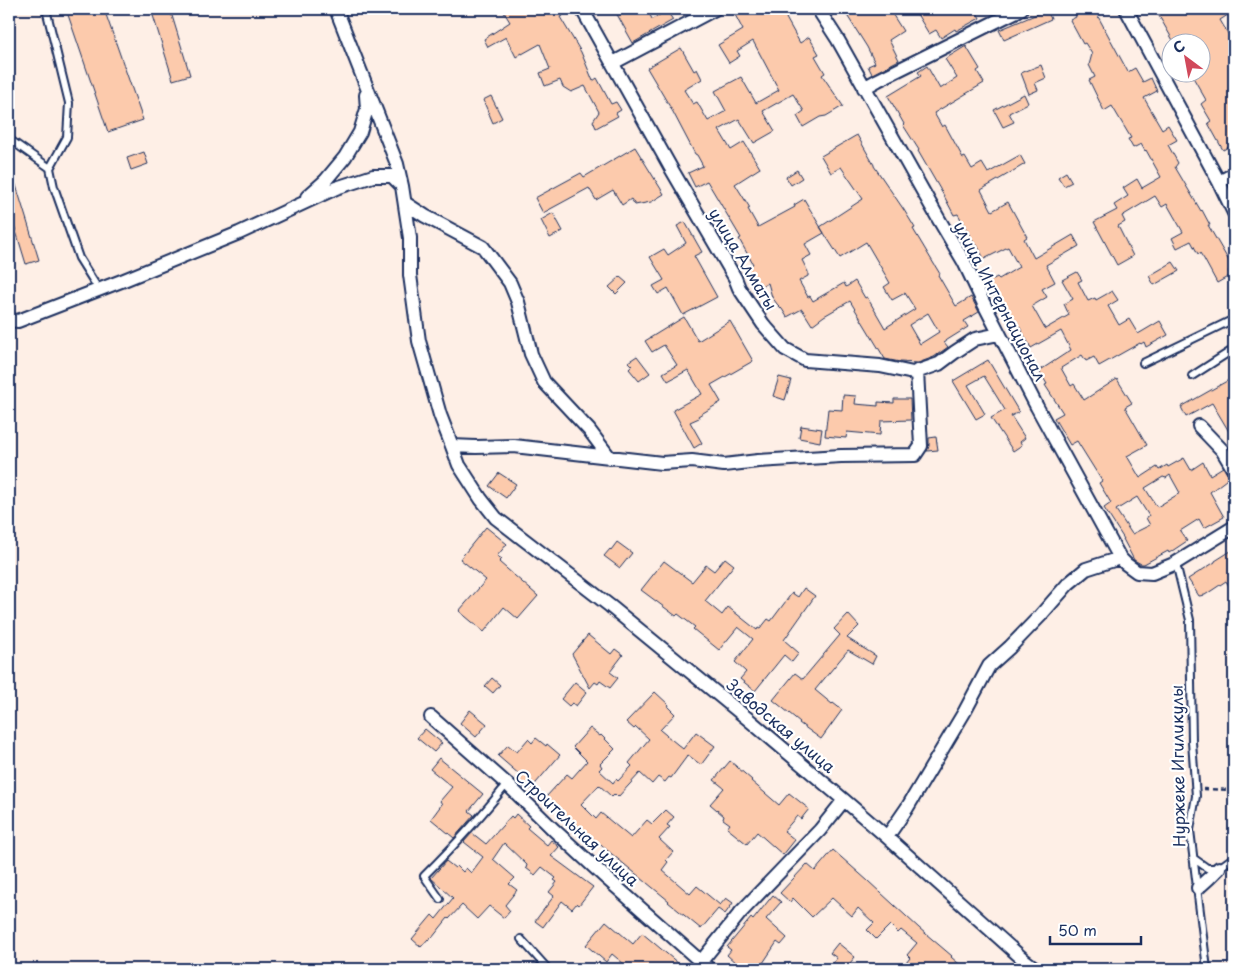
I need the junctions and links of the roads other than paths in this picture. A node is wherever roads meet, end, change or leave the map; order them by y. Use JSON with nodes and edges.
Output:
{"nodes":[{"id":1,"x":46,"y":9,"type":"edge"},
{"id":2,"x":336,"y":9,"type":"edge"},
{"id":3,"x":582,"y":9,"type":"edge"},
{"id":4,"x":715,"y":9,"type":"edge"},
{"id":5,"x":818,"y":9,"type":"edge"},
{"id":6,"x":1021,"y":9,"type":"edge"},
{"id":7,"x":1126,"y":9,"type":"edge"},
{"id":8,"x":613,"y":63,"type":"junction"},
{"id":9,"x":364,"y":83,"type":"junction"},
{"id":10,"x":864,"y":88,"type":"junction"},
{"id":11,"x":9,"y":139,"type":"edge"},
{"id":12,"x":50,"y":168,"type":"junction"},
{"id":13,"x":1234,"y":174,"type":"edge"},
{"id":14,"x":1219,"y":182,"type":"junction"},
{"id":15,"x":402,"y":186,"type":"junction"},
{"id":16,"x":405,"y":203,"type":"junction"},
{"id":17,"x":298,"y":205,"type":"junction"},
{"id":18,"x":1234,"y":213,"type":"edge"},
{"id":19,"x":99,"y":290,"type":"junction"},
{"id":20,"x":1234,"y":319,"type":"edge"},
{"id":21,"x":9,"y":320,"type":"edge"},
{"id":22,"x":999,"y":334,"type":"junction"},
{"id":23,"x":1234,"y":349,"type":"edge"},
{"id":24,"x":1143,"y":363,"type":"dead end"},
{"id":25,"x":918,"y":371,"type":"junction"},
{"id":26,"x":1192,"y":376,"type":"dead end"},
{"id":27,"x":1199,"y":426,"type":"dead end"},
{"id":28,"x":452,"y":446,"type":"junction"},
{"id":29,"x":610,"y":458,"type":"junction"},
{"id":30,"x":1234,"y":470,"type":"edge"},
{"id":31,"x":1234,"y":527,"type":"edge"},
{"id":32,"x":1120,"y":558,"type":"junction"},
{"id":33,"x":1174,"y":564,"type":"junction"},
{"id":34,"x":431,"y":717,"type":"dead end"},
{"id":35,"x":507,"y":784,"type":"junction"},
{"id":36,"x":844,"y":800,"type":"junction"},
{"id":37,"x":887,"y":837,"type":"junction"},
{"id":38,"x":1234,"y":857,"type":"edge"},
{"id":39,"x":1193,"y":858,"type":"junction"},
{"id":40,"x":1218,"y":868,"type":"junction"},
{"id":41,"x":1198,"y":888,"type":"junction"},
{"id":42,"x":440,"y":899,"type":"dead end"},
{"id":43,"x":521,"y":940,"type":"dead end"},
{"id":44,"x":701,"y":967,"type":"edge"},
{"id":45,"x":548,"y":969,"type":"edge"},
{"id":46,"x":1035,"y":969,"type":"edge"},
{"id":47,"x":1207,"y":969,"type":"edge"}],
"edges":[{"from":1,"to":12,"type":"lane"},
{"from":2,"to":9,"type":"street"},
{"from":3,"to":8,"type":"street","name":"улица Алматы"},
{"from":4,"to":8,"type":"street"},
{"from":5,"to":10,"type":"street","name":"улица Интернационал"},
{"from":6,"to":10,"type":"street"},
{"from":7,"to":14,"type":"street"},
{"from":8,"to":25,"type":"street","name":"улица Алматы"},
{"from":9,"to":15,"type":"street","name":"Заводская улица"},
{"from":9,"to":17,"type":"street"},
{"from":10,"to":22,"type":"street","name":"улица Интернационал"},
{"from":11,"to":12,"type":"lane"},
{"from":12,"to":19,"type":"lane"},
{"from":13,"to":14,"type":"street"},
{"from":14,"to":18,"type":"street"},
{"from":15,"to":16,"type":"street","name":"Заводская улица"},
{"from":15,"to":17,"type":"street"},
{"from":16,"to":28,"type":"street","name":"Заводская улица"},
{"from":16,"to":29,"type":"street"},
{"from":17,"to":19,"type":"street"},
{"from":19,"to":21,"type":"street"},
{"from":20,"to":24,"type":"lane"},
{"from":22,"to":25,"type":"street","name":"улица Алматы"},
{"from":22,"to":32,"type":"street","name":"улица Интернационал"},
{"from":23,"to":26,"type":"lane"},
{"from":25,"to":29,"type":"street"},
{"from":27,"to":30,"type":"street"},
{"from":28,"to":29,"type":"street"},
{"from":28,"to":36,"type":"street","name":"Заводская улица"},
{"from":31,"to":33,"type":"street","name":"улица Интернационал"},
{"from":32,"to":33,"type":"street","name":"улица Интернационал"},
{"from":32,"to":37,"type":"street"},
{"from":33,"to":39,"type":"lane","name":"Нуржеке Игиликулы"},
{"from":34,"to":35,"type":"street","name":"Строительная улица"},
{"from":35,"to":42,"type":"lane"},
{"from":35,"to":44,"type":"street","name":"Строительная улица"},
{"from":36,"to":37,"type":"street","name":"Заводская улица"},
{"from":36,"to":44,"type":"street","name":"Строительная улица"},
{"from":37,"to":46,"type":"street","name":"Заводская улица"},
{"from":38,"to":40,"type":"lane"},
{"from":39,"to":40,"type":"lane"},
{"from":39,"to":41,"type":"lane","name":"Нуржеке Игиликулы"},
{"from":40,"to":41,"type":"street"},
{"from":41,"to":47,"type":"lane","name":"Нуржеке Игиликулы"},
{"from":43,"to":45,"type":"lane"}]}
